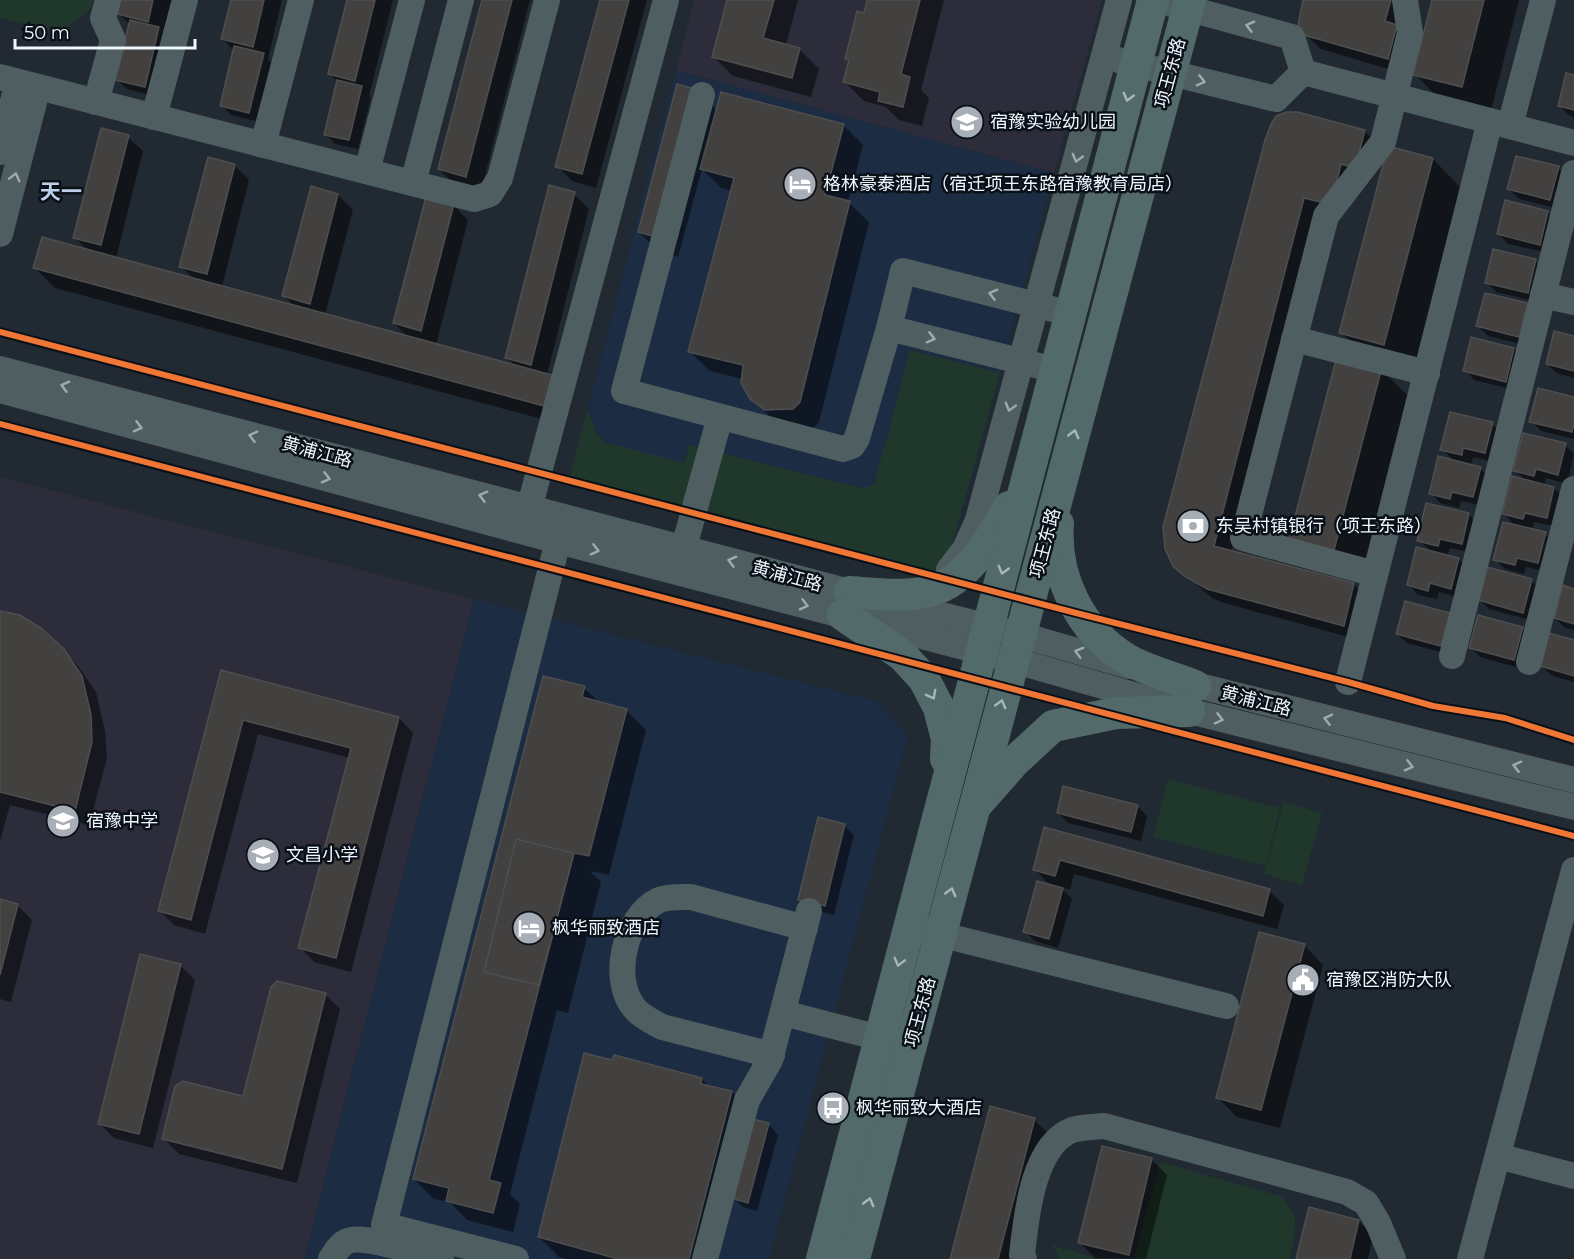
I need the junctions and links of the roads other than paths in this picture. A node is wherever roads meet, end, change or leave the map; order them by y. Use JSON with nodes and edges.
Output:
{"nodes":[{"id":1,"x":108,"y":0,"type":"edge"},
{"id":2,"x":185,"y":0,"type":"edge"},
{"id":3,"x":301,"y":0,"type":"edge"},
{"id":4,"x":412,"y":0,"type":"edge"},
{"id":5,"x":461,"y":0,"type":"edge"},
{"id":6,"x":547,"y":0,"type":"edge"},
{"id":7,"x":666,"y":0,"type":"edge"},
{"id":8,"x":1119,"y":0,"type":"edge"},
{"id":9,"x":1155,"y":0,"type":"edge"},
{"id":10,"x":1405,"y":0,"type":"edge"},
{"id":11,"x":1543,"y":0,"type":"edge"},
{"id":12,"x":1189,"y":4,"type":"edge"},
{"id":13,"x":1104,"y":57,"type":"junction"},
{"id":14,"x":1136,"y":65,"type":"junction"},
{"id":15,"x":1303,"y":72,"type":"junction"},
{"id":16,"x":1170,"y":73,"type":"junction"},
{"id":17,"x":19,"y":82,"type":"edge"},
{"id":18,"x":702,"y":95,"type":"dead end"},
{"id":19,"x":1394,"y":96,"type":"junction"},
{"id":20,"x":96,"y":102,"type":"junction"},
{"id":21,"x":154,"y":117,"type":"junction"},
{"id":22,"x":1500,"y":123,"type":"junction"},
{"id":23,"x":1574,"y":143,"type":"edge"},
{"id":24,"x":263,"y":145,"type":"junction"},
{"id":25,"x":0,"y":152,"type":"edge"},
{"id":26,"x":368,"y":171,"type":"junction"},
{"id":27,"x":1574,"y":174,"type":"edge"},
{"id":28,"x":413,"y":183,"type":"junction"},
{"id":29,"x":0,"y":234,"type":"edge"},
{"id":30,"x":1543,"y":295,"type":"junction"},
{"id":31,"x":1574,"y":302,"type":"edge"},
{"id":32,"x":1037,"y":306,"type":"junction"},
{"id":33,"x":1070,"y":314,"type":"junction"},
{"id":34,"x":889,"y":328,"type":"junction"},
{"id":35,"x":1294,"y":339,"type":"junction"},
{"id":36,"x":1022,"y":362,"type":"junction"},
{"id":37,"x":0,"y":369,"type":"edge"},
{"id":38,"x":1055,"y":370,"type":"junction"},
{"id":39,"x":1427,"y":373,"type":"junction"},
{"id":40,"x":0,"y":390,"type":"edge"},
{"id":41,"x":720,"y":417,"type":"junction"},
{"id":42,"x":1028,"y":472,"type":"junction"},
{"id":43,"x":1061,"y":483,"type":"junction"},
{"id":44,"x":1574,"y":489,"type":"edge"},
{"id":45,"x":526,"y":520,"type":"junction"},
{"id":46,"x":558,"y":541,"type":"junction"},
{"id":47,"x":681,"y":560,"type":"junction"},
{"id":48,"x":1564,"y":566,"type":"edge"},
{"id":49,"x":1375,"y":574,"type":"junction"},
{"id":50,"x":943,"y":577,"type":"dead end"},
{"id":51,"x":846,"y":604,"type":"junction"},
{"id":52,"x":984,"y":639,"type":"junction"},
{"id":53,"x":1017,"y":648,"type":"junction"},
{"id":54,"x":1452,"y":656,"type":"dead end"},
{"id":55,"x":1529,"y":662,"type":"dead end"},
{"id":56,"x":1348,"y":682,"type":"dead end"},
{"id":57,"x":1192,"y":698,"type":"junction"},
{"id":58,"x":1574,"y":780,"type":"edge"},
{"id":59,"x":942,"y":797,"type":"junction"},
{"id":60,"x":1574,"y":807,"type":"edge"},
{"id":61,"x":973,"y":808,"type":"junction"},
{"id":62,"x":1574,"y":870,"type":"edge"},
{"id":63,"x":908,"y":927,"type":"junction"},
{"id":64,"x":940,"y":935,"type":"junction"},
{"id":65,"x":1226,"y":1006,"type":"dead end"},
{"id":66,"x":783,"y":1013,"type":"junction"},
{"id":67,"x":879,"y":1038,"type":"junction"},
{"id":68,"x":911,"y":1046,"type":"junction"},
{"id":69,"x":772,"y":1055,"type":"junction"},
{"id":70,"x":1498,"y":1156,"type":"junction"},
{"id":71,"x":1574,"y":1176,"type":"edge"},
{"id":72,"x":330,"y":1259,"type":"edge"},
{"id":73,"x":441,"y":1259,"type":"edge"},
{"id":74,"x":516,"y":1259,"type":"edge"},
{"id":75,"x":705,"y":1259,"type":"edge"},
{"id":76,"x":822,"y":1259,"type":"edge"},
{"id":77,"x":854,"y":1259,"type":"edge"},
{"id":78,"x":1024,"y":1259,"type":"edge"},
{"id":79,"x":1393,"y":1259,"type":"edge"},
{"id":80,"x":1470,"y":1259,"type":"edge"}],
"edges":[{"from":1,"to":20,"type":"street"},
{"from":2,"to":21,"type":"street"},
{"from":3,"to":24,"type":"street"},
{"from":4,"to":26,"type":"street"},
{"from":5,"to":28,"type":"street"},
{"from":6,"to":28,"type":"street"},
{"from":7,"to":45,"type":"street"},
{"from":8,"to":13,"type":"street"},
{"from":9,"to":12,"type":"street"},
{"from":9,"to":14,"type":"main road","name":"项王东路"},
{"from":10,"to":19,"type":"street"},
{"from":11,"to":22,"type":"street"},
{"from":15,"to":12,"type":"street","one_way":true},
{"from":12,"to":16,"type":"main road","name":"项王东路"},
{"from":13,"to":14,"type":"street"},
{"from":13,"to":32,"type":"street","one_way":true},
{"from":14,"to":16,"type":"street"},
{"from":14,"to":33,"type":"main road","name":"项王东路","one_way":true},
{"from":16,"to":15,"type":"street","one_way":true},
{"from":15,"to":19,"type":"street"},
{"from":43,"to":16,"type":"main road","name":"项王东路","one_way":true},
{"from":17,"to":20,"type":"street"},
{"from":17,"to":25,"type":"street"},
{"from":29,"to":17,"type":"street","one_way":true},
{"from":18,"to":41,"type":"street"},
{"from":19,"to":22,"type":"street"},
{"from":19,"to":35,"type":"street"},
{"from":20,"to":21,"type":"street"},
{"from":21,"to":24,"type":"street"},
{"from":22,"to":23,"type":"street"},
{"from":22,"to":39,"type":"street"},
{"from":24,"to":26,"type":"street"},
{"from":26,"to":28,"type":"street"},
{"from":27,"to":30,"type":"street"},
{"from":30,"to":31,"type":"street"},
{"from":30,"to":54,"type":"street"},
{"from":32,"to":33,"type":"street"},
{"from":32,"to":34,"type":"street","one_way":true},
{"from":32,"to":36,"type":"street"},
{"from":33,"to":38,"type":"main road","name":"项王东路"},
{"from":34,"to":36,"type":"street","one_way":true},
{"from":34,"to":41,"type":"street"},
{"from":35,"to":39,"type":"street"},
{"from":35,"to":49,"type":"street"},
{"from":36,"to":38,"type":"street"},
{"from":36,"to":50,"type":"street","one_way":true},
{"from":45,"to":37,"type":"street","name":"黄浦江路","one_way":true},
{"from":38,"to":42,"type":"main road","name":"项王东路"},
{"from":39,"to":49,"type":"street"},
{"from":40,"to":45,"type":"street","name":"黄浦江路","one_way":true},
{"from":41,"to":47,"type":"street"},
{"from":42,"to":51,"type":"main road"},
{"from":42,"to":52,"type":"main road","name":"项王东路","one_way":true},
{"from":43,"to":53,"type":"main road","name":"项王东路"},
{"from":57,"to":43,"type":"main road","one_way":true},
{"from":44,"to":48,"type":"street"},
{"from":45,"to":46,"type":"street","name":"黄浦江路"},
{"from":45,"to":47,"type":"street","name":"黄浦江路"},
{"from":46,"to":47,"type":"street","name":"黄浦江路","one_way":true},
{"from":46,"to":74,"type":"street"},
{"from":47,"to":51,"type":"street","name":"黄浦江路"},
{"from":48,"to":55,"type":"street"},
{"from":49,"to":56,"type":"street"},
{"from":51,"to":52,"type":"street","name":"黄浦江路"},
{"from":51,"to":59,"type":"main road","one_way":true},
{"from":52,"to":53,"type":"street","name":"黄浦江路"},
{"from":52,"to":59,"type":"main road","name":"项王东路"},
{"from":53,"to":57,"type":"street","name":"黄浦江路"},
{"from":61,"to":53,"type":"main road","name":"项王东路","one_way":true},
{"from":58,"to":57,"type":"street","name":"黄浦江路","one_way":true},
{"from":57,"to":60,"type":"street","name":"黄浦江路","one_way":true},
{"from":57,"to":61,"type":"main road"},
{"from":59,"to":63,"type":"main road","name":"项王东路"},
{"from":64,"to":61,"type":"main road","name":"项王东路","one_way":true},
{"from":62,"to":70,"type":"street"},
{"from":63,"to":64,"type":"street"},
{"from":63,"to":67,"type":"main road","name":"项王东路","one_way":true},
{"from":64,"to":65,"type":"street"},
{"from":64,"to":68,"type":"main road","name":"项王东路"},
{"from":66,"to":67,"type":"street"},
{"from":66,"to":69,"type":"street"},
{"from":66,"to":69,"type":"street"},
{"from":67,"to":68,"type":"street"},
{"from":67,"to":76,"type":"main road","name":"项王东路"},
{"from":77,"to":68,"type":"main road","name":"项王东路","one_way":true},
{"from":69,"to":75,"type":"street"},
{"from":70,"to":71,"type":"street"},
{"from":70,"to":80,"type":"street"},
{"from":72,"to":73,"type":"street"},
{"from":78,"to":79,"type":"street"}]}
